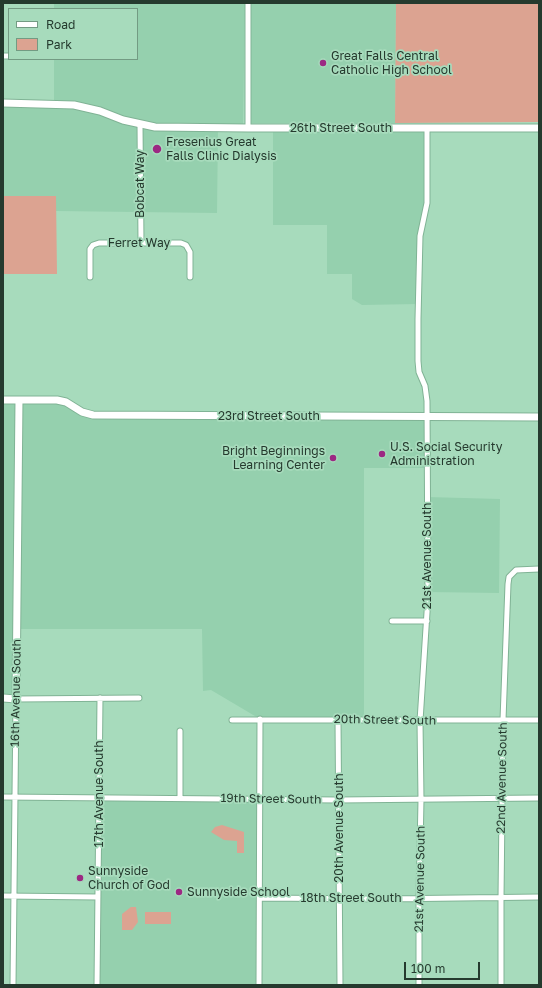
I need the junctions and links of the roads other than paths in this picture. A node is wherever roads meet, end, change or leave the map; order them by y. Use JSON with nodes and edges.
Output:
{"nodes":[{"id":1,"x":248,"y":3,"type":"edge"},
{"id":2,"x":3,"y":103,"type":"edge"},
{"id":3,"x":140,"y":124,"type":"junction"},
{"id":4,"x":248,"y":128,"type":"junction"},
{"id":5,"x":427,"y":128,"type":"junction"},
{"id":6,"x":539,"y":128,"type":"edge"},
{"id":7,"x":141,"y":243,"type":"junction"},
{"id":8,"x":190,"y":276,"type":"dead end"},
{"id":9,"x":90,"y":278,"type":"dead end"},
{"id":10,"x":3,"y":400,"type":"edge"},
{"id":11,"x":19,"y":400,"type":"junction"},
{"id":12,"x":427,"y":417,"type":"junction"},
{"id":13,"x":539,"y":417,"type":"edge"},
{"id":14,"x":539,"y":569,"type":"edge"},
{"id":15,"x":392,"y":621,"type":"dead end"},
{"id":16,"x":427,"y":621,"type":"junction"},
{"id":17,"x":3,"y":698,"type":"edge"},
{"id":18,"x":100,"y":698,"type":"junction"},
{"id":19,"x":139,"y":698,"type":"dead end"},
{"id":20,"x":16,"y":699,"type":"junction"},
{"id":21,"x":260,"y":719,"type":"junction"},
{"id":22,"x":338,"y":719,"type":"junction"},
{"id":23,"x":232,"y":720,"type":"dead end"},
{"id":24,"x":503,"y":720,"type":"junction"},
{"id":25,"x":539,"y":720,"type":"edge"},
{"id":26,"x":420,"y":721,"type":"junction"},
{"id":27,"x":180,"y":732,"type":"dead end"},
{"id":28,"x":3,"y":797,"type":"edge"},
{"id":29,"x":15,"y":797,"type":"junction"},
{"id":30,"x":99,"y":798,"type":"junction"},
{"id":31,"x":180,"y":798,"type":"junction"},
{"id":32,"x":539,"y":798,"type":"edge"},
{"id":33,"x":260,"y":799,"type":"junction"},
{"id":34,"x":502,"y":799,"type":"junction"},
{"id":35,"x":338,"y":800,"type":"junction"},
{"id":36,"x":420,"y":800,"type":"junction"},
{"id":37,"x":3,"y":896,"type":"edge"},
{"id":38,"x":14,"y":896,"type":"junction"},
{"id":39,"x":98,"y":897,"type":"junction"},
{"id":40,"x":539,"y":897,"type":"edge"},
{"id":41,"x":260,"y":898,"type":"junction"},
{"id":42,"x":339,"y":898,"type":"junction"},
{"id":43,"x":419,"y":898,"type":"junction"},
{"id":44,"x":501,"y":898,"type":"junction"},
{"id":45,"x":13,"y":985,"type":"edge"},
{"id":46,"x":97,"y":985,"type":"edge"},
{"id":47,"x":259,"y":985,"type":"edge"},
{"id":48,"x":340,"y":985,"type":"edge"},
{"id":49,"x":419,"y":985,"type":"edge"},
{"id":50,"x":501,"y":985,"type":"edge"}],
"edges":[{"from":1,"to":4,"type":"street"},
{"from":2,"to":3,"type":"street","name":"26th Street South"},
{"from":3,"to":4,"type":"street","name":"26th Street South"},
{"from":3,"to":7,"type":"street","name":"Bobcat Way"},
{"from":4,"to":5,"type":"street","name":"26th Street South"},
{"from":5,"to":6,"type":"street","name":"26th Street South"},
{"from":5,"to":12,"type":"street","name":"21st Avenue South"},
{"from":7,"to":8,"type":"street","name":"Ferret Way"},
{"from":7,"to":9,"type":"street","name":"Ferret Way"},
{"from":10,"to":11,"type":"street","name":"23rd Street South"},
{"from":11,"to":12,"type":"street","name":"23rd Street South"},
{"from":11,"to":20,"type":"street","name":"16th Avenue South"},
{"from":12,"to":13,"type":"street","name":"23rd Street South"},
{"from":12,"to":16,"type":"street","name":"21st Avenue South"},
{"from":14,"to":24,"type":"street","name":"22nd Avenue South"},
{"from":15,"to":16,"type":"street"},
{"from":16,"to":26,"type":"street","name":"21st Avenue South"},
{"from":17,"to":20,"type":"street"},
{"from":18,"to":19,"type":"street"},
{"from":18,"to":20,"type":"street"},
{"from":18,"to":30,"type":"street","name":"17th Avenue South"},
{"from":20,"to":29,"type":"street","name":"16th Avenue South"},
{"from":21,"to":22,"type":"street","name":"20th Street South"},
{"from":21,"to":23,"type":"street","name":"20th Street South"},
{"from":21,"to":33,"type":"street"},
{"from":22,"to":26,"type":"street","name":"20th Street South"},
{"from":22,"to":35,"type":"street","name":"20th Avenue South"},
{"from":24,"to":25,"type":"street","name":"20th Street South"},
{"from":24,"to":26,"type":"street","name":"20th Street South"},
{"from":24,"to":34,"type":"street","name":"22nd Avenue South"},
{"from":26,"to":36,"type":"street","name":"21st Avenue South"},
{"from":27,"to":31,"type":"street"},
{"from":28,"to":29,"type":"street","name":"19th Street South"},
{"from":29,"to":30,"type":"street","name":"19th Street South"},
{"from":29,"to":38,"type":"street","name":"16th Avenue South"},
{"from":30,"to":31,"type":"street","name":"19th Street South"},
{"from":30,"to":39,"type":"street","name":"17th Avenue South"},
{"from":31,"to":33,"type":"street","name":"19th Street South"},
{"from":32,"to":34,"type":"street","name":"19th Street South"},
{"from":33,"to":35,"type":"street","name":"19th Street South"},
{"from":33,"to":41,"type":"street"},
{"from":34,"to":36,"type":"street","name":"19th Street South"},
{"from":34,"to":44,"type":"street","name":"22nd Avenue South"},
{"from":35,"to":36,"type":"street","name":"19th Street South"},
{"from":35,"to":42,"type":"street","name":"20th Avenue South"},
{"from":36,"to":43,"type":"street","name":"21st Avenue South"},
{"from":37,"to":38,"type":"street"},
{"from":38,"to":39,"type":"street"},
{"from":38,"to":45,"type":"street","name":"16th Avenue South"},
{"from":39,"to":46,"type":"street","name":"17th Avenue South"},
{"from":40,"to":44,"type":"street","name":"18th Street South"},
{"from":41,"to":42,"type":"street","name":"18th Street South"},
{"from":41,"to":47,"type":"street"},
{"from":42,"to":43,"type":"street","name":"18th Street South"},
{"from":42,"to":48,"type":"street","name":"20th Avenue South"},
{"from":43,"to":44,"type":"street","name":"18th Street South"},
{"from":43,"to":49,"type":"street","name":"21st Avenue South"},
{"from":44,"to":50,"type":"street","name":"22nd Avenue South"}]}
